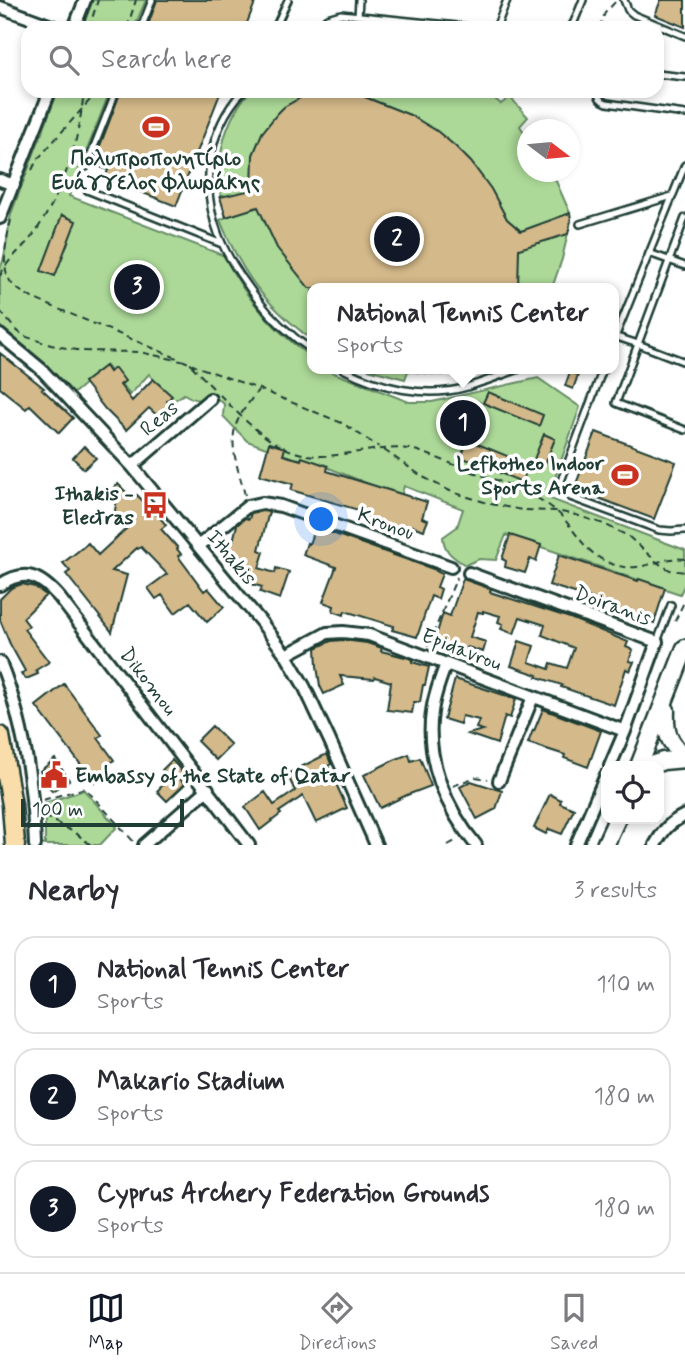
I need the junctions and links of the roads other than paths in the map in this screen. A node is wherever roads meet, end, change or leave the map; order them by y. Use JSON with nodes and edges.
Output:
{"nodes":[{"id":1,"x":85,"y":0,"type":"edge"},
{"id":2,"x":152,"y":0,"type":"edge"},
{"id":3,"x":288,"y":0,"type":"edge"},
{"id":4,"x":359,"y":0,"type":"edge"},
{"id":5,"x":507,"y":0,"type":"edge"},
{"id":6,"x":583,"y":0,"type":"edge"},
{"id":7,"x":624,"y":0,"type":"edge"},
{"id":8,"x":0,"y":7,"type":"edge"},
{"id":9,"x":358,"y":16,"type":"junction"},
{"id":10,"x":38,"y":21,"type":"edge"},
{"id":11,"x":77,"y":21,"type":"edge"},
{"id":12,"x":144,"y":21,"type":"edge"},
{"id":13,"x":278,"y":21,"type":"edge"},
{"id":14,"x":324,"y":21,"type":"edge"},
{"id":15,"x":408,"y":21,"type":"edge"},
{"id":16,"x":499,"y":21,"type":"edge"},
{"id":17,"x":574,"y":21,"type":"edge"},
{"id":18,"x":649,"y":21,"type":"edge"},
{"id":19,"x":664,"y":27,"type":"edge"},
{"id":20,"x":685,"y":36,"type":"edge"},
{"id":21,"x":664,"y":75,"type":"edge"},
{"id":22,"x":685,"y":77,"type":"edge"},
{"id":23,"x":47,"y":98,"type":"edge"},
{"id":24,"x":113,"y":98,"type":"edge"},
{"id":25,"x":238,"y":98,"type":"edge"},
{"id":26,"x":599,"y":98,"type":"edge"},
{"id":27,"x":685,"y":114,"type":"edge"},
{"id":28,"x":86,"y":167,"type":"dead end"},
{"id":29,"x":684,"y":169,"type":"edge"},
{"id":30,"x":0,"y":180,"type":"edge"},
{"id":31,"x":14,"y":185,"type":"junction"},
{"id":32,"x":87,"y":190,"type":"dead end"},
{"id":33,"x":672,"y":196,"type":"junction"},
{"id":34,"x":0,"y":218,"type":"edge"},
{"id":35,"x":685,"y":218,"type":"edge"},
{"id":36,"x":580,"y":224,"type":"dead end"},
{"id":37,"x":222,"y":244,"type":"junction"},
{"id":38,"x":649,"y":253,"type":"junction"},
{"id":39,"x":669,"y":260,"type":"junction"},
{"id":40,"x":685,"y":266,"type":"edge"},
{"id":41,"x":619,"y":325,"type":"edge"},
{"id":42,"x":0,"y":335,"type":"edge"},
{"id":43,"x":619,"y":338,"type":"edge"},
{"id":44,"x":638,"y":344,"type":"junction"},
{"id":45,"x":307,"y":346,"type":"edge"},
{"id":46,"x":685,"y":362,"type":"edge"},
{"id":47,"x":356,"y":374,"type":"edge"},
{"id":48,"x":504,"y":374,"type":"edge"},
{"id":49,"x":601,"y":374,"type":"edge"},
{"id":50,"x":210,"y":399,"type":"dead end"},
{"id":51,"x":685,"y":430,"type":"edge"},
{"id":52,"x":132,"y":466,"type":"junction"},
{"id":53,"x":685,"y":530,"type":"edge"},
{"id":54,"x":198,"y":546,"type":"junction"},
{"id":55,"x":460,"y":570,"type":"joint"},
{"id":56,"x":0,"y":585,"type":"edge"},
{"id":57,"x":671,"y":605,"type":"dead end"},
{"id":58,"x":657,"y":642,"type":"junction"},
{"id":59,"x":685,"y":648,"type":"edge"},
{"id":60,"x":286,"y":655,"type":"junction"},
{"id":61,"x":0,"y":662,"type":"edge"},
{"id":62,"x":446,"y":664,"type":"junction"},
{"id":63,"x":533,"y":697,"type":"junction"},
{"id":64,"x":667,"y":697,"type":"junction"},
{"id":65,"x":625,"y":731,"type":"junction"},
{"id":66,"x":0,"y":736,"type":"edge"},
{"id":67,"x":648,"y":745,"type":"junction"},
{"id":68,"x":685,"y":759,"type":"edge"},
{"id":69,"x":612,"y":761,"type":"edge"},
{"id":70,"x":641,"y":761,"type":"edge"},
{"id":71,"x":663,"y":761,"type":"edge"},
{"id":72,"x":499,"y":782,"type":"road end"},
{"id":73,"x":601,"y":787,"type":"edge"},
{"id":74,"x":208,"y":789,"type":"junction"},
{"id":75,"x":685,"y":815,"type":"edge"},
{"id":76,"x":615,"y":824,"type":"edge"},
{"id":77,"x":15,"y":845,"type":"edge"},
{"id":78,"x":35,"y":845,"type":"edge"},
{"id":79,"x":144,"y":845,"type":"edge"},
{"id":80,"x":249,"y":845,"type":"edge"},
{"id":81,"x":376,"y":845,"type":"edge"},
{"id":82,"x":475,"y":845,"type":"edge"},
{"id":83,"x":576,"y":845,"type":"edge"},
{"id":84,"x":605,"y":845,"type":"edge"},
{"id":85,"x":656,"y":845,"type":"edge"}],
"edges":[{"from":1,"to":11,"type":"street"},
{"from":2,"to":12,"type":"lane"},
{"from":3,"to":13,"type":"lane"},
{"from":4,"to":9,"type":"lane"},
{"from":5,"to":16,"type":"lane"},
{"from":6,"to":17,"type":"lane"},
{"from":7,"to":18,"type":"lane"},
{"from":8,"to":10,"type":"street"},
{"from":9,"to":14,"type":"lane"},
{"from":9,"to":15,"type":"lane"},
{"from":19,"to":20,"type":"lane"},
{"from":21,"to":22,"type":"lane"},
{"from":23,"to":31,"type":"street"},
{"from":24,"to":28,"type":"lane"},
{"from":25,"to":37,"type":"lane"},
{"from":26,"to":27,"type":"lane"},
{"from":29,"to":33,"type":"lane"},
{"from":30,"to":31,"type":"street"},
{"from":31,"to":34,"type":"street"},
{"from":32,"to":37,"type":"lane"},
{"from":33,"to":36,"type":"lane"},
{"from":33,"to":38,"type":"lane"},
{"from":35,"to":39,"type":"lane"},
{"from":37,"to":45,"type":"lane"},
{"from":38,"to":39,"type":"lane"},
{"from":38,"to":41,"type":"lane"},
{"from":39,"to":40,"type":"lane"},
{"from":39,"to":44,"type":"lane"},
{"from":42,"to":52,"type":"street","name":"Ithakis"},
{"from":43,"to":44,"type":"lane"},
{"from":44,"to":46,"type":"lane"},
{"from":44,"to":51,"type":"lane"},
{"from":47,"to":48,"type":"lane"},
{"from":49,"to":53,"type":"lane"},
{"from":50,"to":52,"type":"street","name":"Reas"},
{"from":52,"to":54,"type":"street","name":"Ithakis"},
{"from":54,"to":55,"type":"street","name":"Kronou"},
{"from":54,"to":60,"type":"street","name":"Ithakis"},
{"from":55,"to":58,"type":"street","name":"Doiranis"},
{"from":56,"to":74,"type":"street","name":"Dikomou"},
{"from":57,"to":58,"type":"lane"},
{"from":58,"to":65,"type":"street","name":"Doiranis"},
{"from":59,"to":64,"type":"main road"},
{"from":60,"to":62,"type":"street","name":"Epidavrou"},
{"from":60,"to":81,"type":"street","name":"Ithakis"},
{"from":61,"to":78,"type":"street"},
{"from":62,"to":63,"type":"street","name":"Epidavrou"},
{"from":62,"to":82,"type":"street"},
{"from":63,"to":65,"type":"street","name":"Epidavrou"},
{"from":63,"to":72,"type":"street"},
{"from":64,"to":67,"type":"main road"},
{"from":64,"to":68,"type":"main road"},
{"from":65,"to":69,"type":"street","name":"Doiranis"},
{"from":66,"to":77,"type":"highway"},
{"from":67,"to":68,"type":"main road"},
{"from":67,"to":70,"type":"main road"},
{"from":68,"to":71,"type":"main road"},
{"from":73,"to":83,"type":"street"},
{"from":74,"to":79,"type":"street"},
{"from":74,"to":80,"type":"street","name":"Dikomou"},
{"from":75,"to":85,"type":"street"},
{"from":76,"to":84,"type":"main road"}]}
